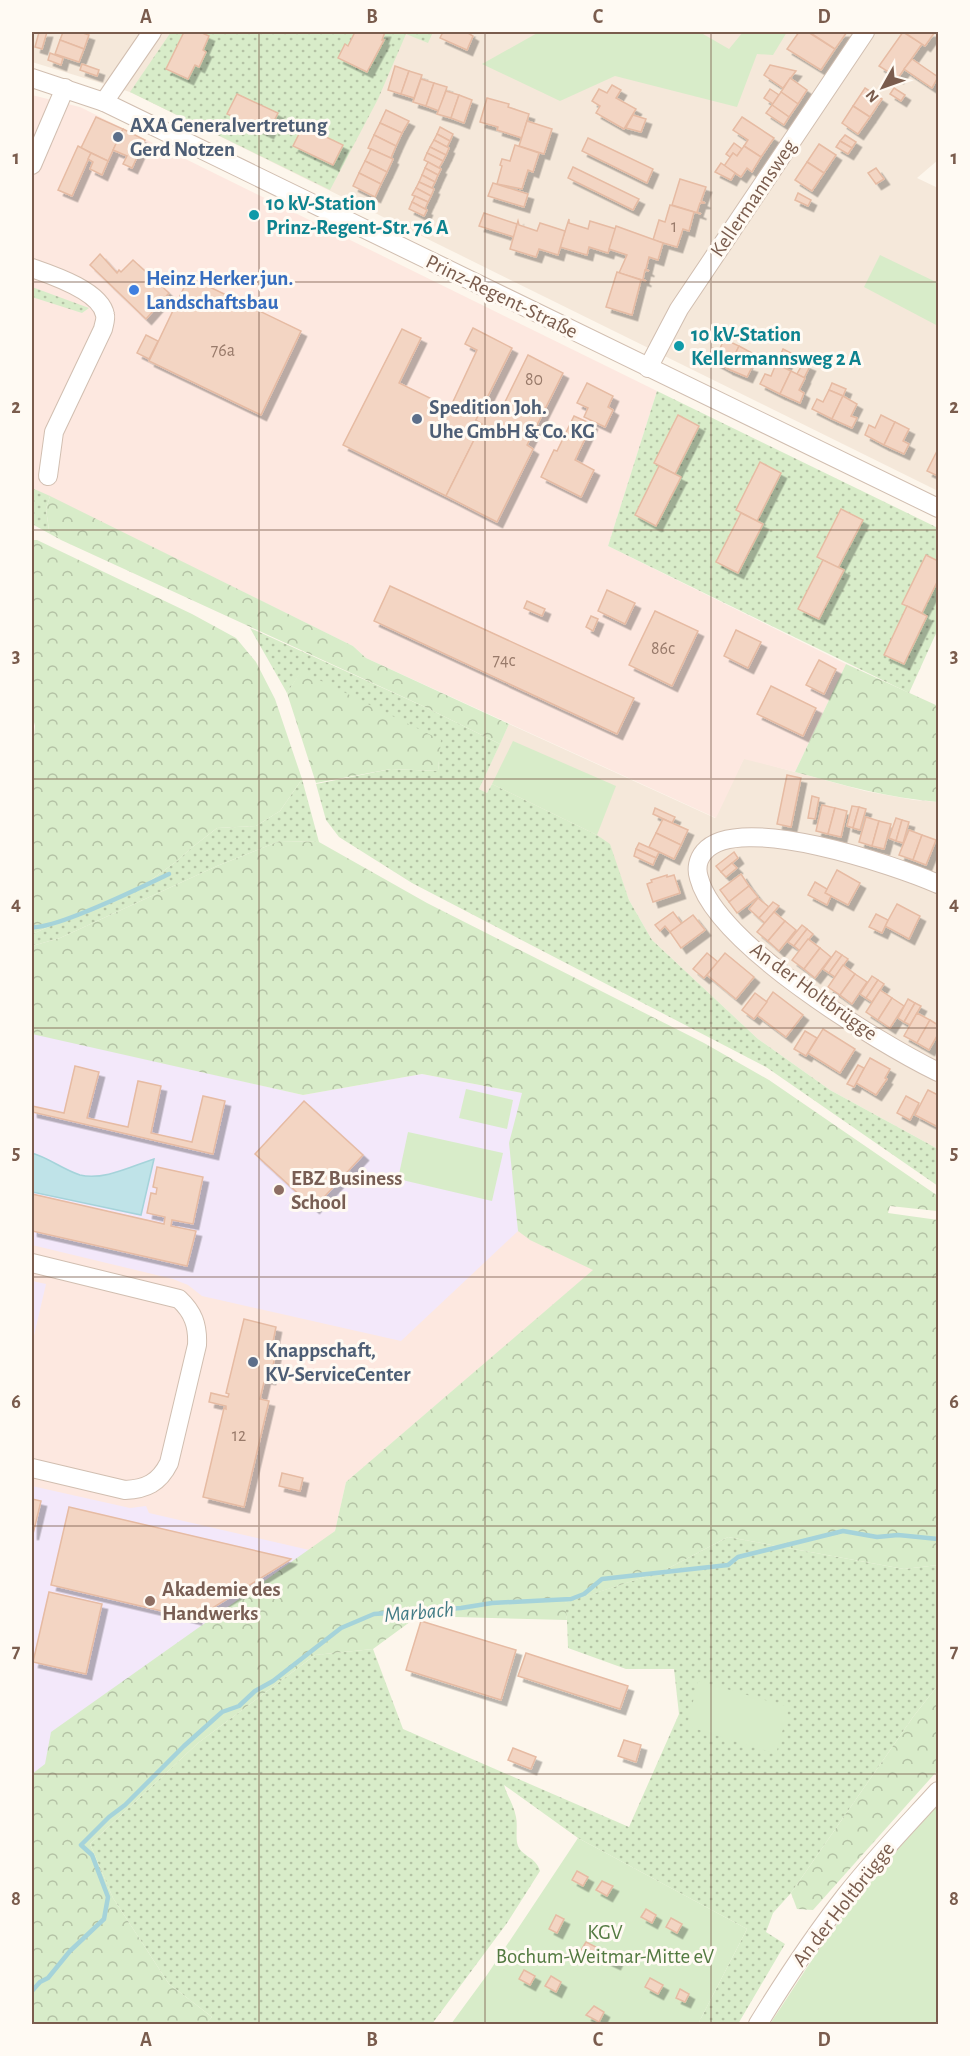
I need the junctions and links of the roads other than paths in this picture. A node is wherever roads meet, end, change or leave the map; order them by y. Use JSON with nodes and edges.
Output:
{"nodes":[{"id":1,"x":152,"y":32,"type":"edge"},
{"id":2,"x":865,"y":32,"type":"edge"},
{"id":3,"x":32,"y":78,"type":"edge"},
{"id":4,"x":65,"y":88,"type":"junction"},
{"id":5,"x":104,"y":102,"type":"junction"},
{"id":6,"x":32,"y":165,"type":"edge"},
{"id":7,"x":32,"y":268,"type":"edge"},
{"id":8,"x":648,"y":368,"type":"junction"},
{"id":9,"x":48,"y":476,"type":"dead end"},
{"id":10,"x":939,"y":508,"type":"edge"},
{"id":11,"x":939,"y":885,"type":"edge"},
{"id":12,"x":939,"y":1072,"type":"edge"},
{"id":13,"x":32,"y":1263,"type":"edge"},
{"id":14,"x":32,"y":1468,"type":"edge"},
{"id":15,"x":939,"y":1791,"type":"edge"},
{"id":16,"x":758,"y":2025,"type":"edge"}],
"edges":[{"from":1,"to":5,"type":"street"},
{"from":2,"to":8,"type":"street","name":"Kellermannsweg"},
{"from":3,"to":4,"type":"street","name":"Prinz-Regent-Straße"},
{"from":4,"to":5,"type":"street","name":"Prinz-Regent-Straße"},
{"from":4,"to":6,"type":"street"},
{"from":5,"to":8,"type":"street","name":"Prinz-Regent-Straße"},
{"from":7,"to":9,"type":"street"},
{"from":8,"to":10,"type":"street","name":"Prinz-Regent-Straße"},
{"from":11,"to":12,"type":"street","name":"An der Holtbrügge"},
{"from":13,"to":14,"type":"street"},
{"from":15,"to":16,"type":"street","name":"An der Holtbrügge"}]}
